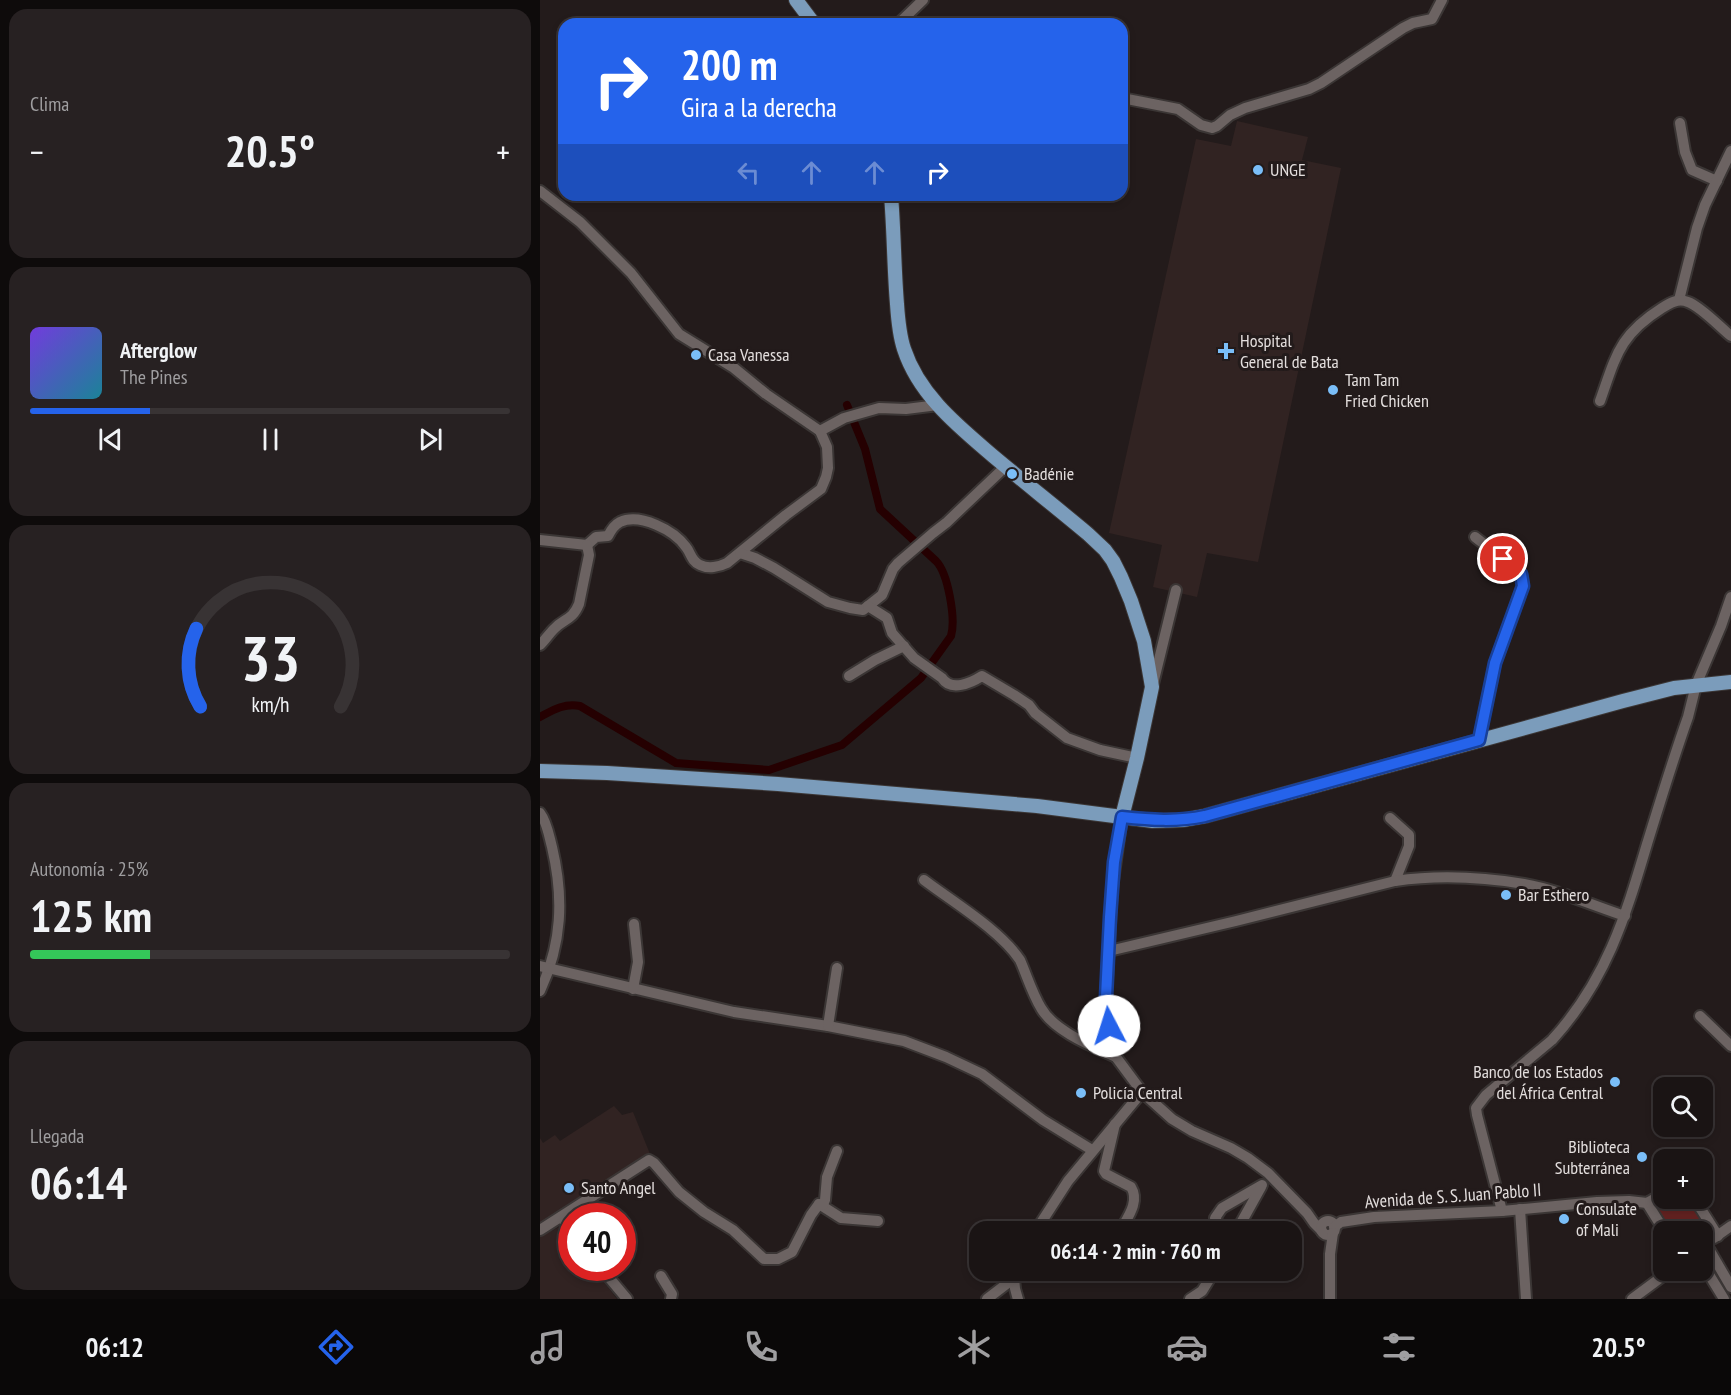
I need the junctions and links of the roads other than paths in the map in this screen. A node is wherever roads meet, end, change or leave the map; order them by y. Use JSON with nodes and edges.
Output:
{"nodes":[{"id":1,"x":796,"y":0,"type":"edge"},
{"id":2,"x":923,"y":0,"type":"edge"},
{"id":3,"x":1442,"y":0,"type":"edge"},
{"id":4,"x":810,"y":18,"type":"edge"},
{"id":5,"x":904,"y":18,"type":"edge"},
{"id":6,"x":1128,"y":99,"type":"edge"},
{"id":7,"x":1680,"y":123,"type":"dead end"},
{"id":8,"x":1731,"y":151,"type":"edge"},
{"id":9,"x":1717,"y":181,"type":"junction"},
{"id":10,"x":540,"y":191,"type":"edge"},
{"id":11,"x":891,"y":201,"type":"edge"},
{"id":12,"x":1679,"y":300,"type":"junction"},
{"id":13,"x":1731,"y":336,"type":"edge"},
{"id":14,"x":1600,"y":401,"type":"dead end"},
{"id":15,"x":938,"y":405,"type":"junction"},
{"id":16,"x":820,"y":431,"type":"junction"},
{"id":17,"x":1006,"y":466,"type":"junction"},
{"id":18,"x":1475,"y":537,"type":"dead end"},
{"id":19,"x":540,"y":540,"type":"edge"},
{"id":20,"x":587,"y":545,"type":"junction"},
{"id":21,"x":740,"y":553,"type":"junction"},
{"id":22,"x":1176,"y":590,"type":"dead end"},
{"id":23,"x":1731,"y":597,"type":"edge"},
{"id":24,"x":868,"y":606,"type":"junction"},
{"id":25,"x":540,"y":645,"type":"edge"},
{"id":26,"x":904,"y":646,"type":"junction"},
{"id":27,"x":849,"y":676,"type":"dead end"},
{"id":28,"x":1731,"y":682,"type":"edge"},
{"id":29,"x":1696,"y":685,"type":"junction"},
{"id":30,"x":1152,"y":687,"type":"junction"},
{"id":31,"x":1479,"y":740,"type":"junction"},
{"id":32,"x":1137,"y":758,"type":"junction"},
{"id":33,"x":540,"y":771,"type":"edge"},
{"id":34,"x":540,"y":813,"type":"edge"},
{"id":35,"x":1122,"y":817,"type":"junction"},
{"id":36,"x":1390,"y":818,"type":"dead end"},
{"id":37,"x":924,"y":879,"type":"dead end"},
{"id":38,"x":1395,"y":881,"type":"junction"},
{"id":39,"x":1625,"y":916,"type":"junction"},
{"id":40,"x":634,"y":924,"type":"dead end"},
{"id":41,"x":1109,"y":951,"type":"junction"},
{"id":42,"x":545,"y":968,"type":"edge"},
{"id":43,"x":837,"y":968,"type":"dead end"},
{"id":44,"x":633,"y":989,"type":"junction"},
{"id":45,"x":540,"y":991,"type":"edge"},
{"id":46,"x":1700,"y":1016,"type":"dead end"},
{"id":47,"x":828,"y":1026,"type":"junction"},
{"id":48,"x":1731,"y":1046,"type":"edge"},
{"id":49,"x":1116,"y":1057,"type":"junction"},
{"id":50,"x":1142,"y":1092,"type":"junction"},
{"id":51,"x":1115,"y":1124,"type":"junction"},
{"id":52,"x":837,"y":1150,"type":"dead end"},
{"id":53,"x":1092,"y":1150,"type":"junction"},
{"id":54,"x":1268,"y":1173,"type":"junction"},
{"id":55,"x":1262,"y":1185,"type":"junction"},
{"id":56,"x":1653,"y":1199,"type":"edge"},
{"id":57,"x":583,"y":1203,"type":"edge"},
{"id":58,"x":1647,"y":1203,"type":"junction"},
{"id":59,"x":819,"y":1204,"type":"junction"},
{"id":60,"x":1520,"y":1209,"type":"junction"},
{"id":61,"x":1701,"y":1209,"type":"edge"},
{"id":62,"x":1502,"y":1211,"type":"junction"},
{"id":63,"x":558,"y":1219,"type":"edge"},
{"id":64,"x":878,"y":1221,"type":"dead end"},
{"id":65,"x":1042,"y":1221,"type":"edge"},
{"id":66,"x":1126,"y":1221,"type":"edge"},
{"id":67,"x":1217,"y":1221,"type":"edge"},
{"id":68,"x":1242,"y":1221,"type":"edge"},
{"id":69,"x":1658,"y":1221,"type":"edge"},
{"id":70,"x":1731,"y":1226,"type":"edge"},
{"id":71,"x":1328,"y":1229,"type":"junction"},
{"id":72,"x":540,"y":1230,"type":"edge"},
{"id":73,"x":1718,"y":1236,"type":"junction"},
{"id":74,"x":1713,"y":1240,"type":"edge"},
{"id":75,"x":1713,"y":1260,"type":"edge"},
{"id":76,"x":661,"y":1276,"type":"dead end"},
{"id":77,"x":612,"y":1281,"type":"edge"},
{"id":78,"x":1007,"y":1281,"type":"edge"},
{"id":79,"x":1014,"y":1281,"type":"edge"},
{"id":80,"x":1208,"y":1281,"type":"edge"},
{"id":81,"x":1660,"y":1281,"type":"edge"},
{"id":82,"x":1713,"y":1281,"type":"edge"},
{"id":83,"x":1731,"y":1287,"type":"edge"},
{"id":84,"x":1645,"y":1295,"type":"edge"},
{"id":85,"x":627,"y":1299,"type":"edge"},
{"id":86,"x":671,"y":1299,"type":"edge"},
{"id":87,"x":987,"y":1299,"type":"edge"},
{"id":88,"x":1018,"y":1299,"type":"edge"},
{"id":89,"x":1190,"y":1299,"type":"edge"},
{"id":90,"x":1329,"y":1299,"type":"edge"},
{"id":91,"x":1526,"y":1299,"type":"edge"},
{"id":92,"x":1632,"y":1299,"type":"edge"},
{"id":93,"x":1724,"y":1299,"type":"edge"}],
"edges":[{"from":1,"to":4,"type":"main road"},
{"from":2,"to":5,"type":"street"},
{"from":3,"to":6,"type":"street"},
{"from":7,"to":9,"type":"street"},
{"from":8,"to":9,"type":"street"},
{"from":9,"to":12,"type":"street"},
{"from":10,"to":16,"type":"street"},
{"from":11,"to":15,"type":"main road"},
{"from":12,"to":13,"type":"street"},
{"from":12,"to":14,"type":"street"},
{"from":15,"to":16,"type":"street"},
{"from":15,"to":17,"type":"main road"},
{"from":16,"to":21,"type":"street"},
{"from":17,"to":24,"type":"street"},
{"from":17,"to":30,"type":"main road"},
{"from":18,"to":31,"type":"street"},
{"from":19,"to":20,"type":"street"},
{"from":20,"to":21,"type":"street"},
{"from":20,"to":25,"type":"street"},
{"from":21,"to":24,"type":"street"},
{"from":22,"to":30,"type":"street"},
{"from":23,"to":29,"type":"street"},
{"from":24,"to":26,"type":"street"},
{"from":26,"to":27,"type":"street"},
{"from":26,"to":32,"type":"street"},
{"from":28,"to":29,"type":"main road"},
{"from":29,"to":31,"type":"main road"},
{"from":29,"to":39,"type":"street"},
{"from":30,"to":32,"type":"main road"},
{"from":31,"to":35,"type":"main road"},
{"from":32,"to":35,"type":"main road"},
{"from":33,"to":35,"type":"main road"},
{"from":34,"to":42,"type":"street"},
{"from":35,"to":41,"type":"street"},
{"from":36,"to":38,"type":"street"},
{"from":37,"to":49,"type":"street"},
{"from":38,"to":39,"type":"street"},
{"from":38,"to":41,"type":"street"},
{"from":39,"to":62,"type":"street"},
{"from":40,"to":44,"type":"street"},
{"from":41,"to":49,"type":"street"},
{"from":42,"to":44,"type":"street"},
{"from":42,"to":45,"type":"street"},
{"from":43,"to":47,"type":"street"},
{"from":44,"to":47,"type":"street"},
{"from":46,"to":48,"type":"street"},
{"from":47,"to":53,"type":"street"},
{"from":49,"to":50,"type":"street"},
{"from":50,"to":51,"type":"street"},
{"from":50,"to":54,"type":"street"},
{"from":51,"to":53,"type":"street"},
{"from":51,"to":66,"type":"street"},
{"from":52,"to":59,"type":"street"},
{"from":53,"to":65,"type":"street"},
{"from":54,"to":55,"type":"street"},
{"from":54,"to":71,"type":"street"},
{"from":55,"to":67,"type":"street"},
{"from":55,"to":68,"type":"street"},
{"from":56,"to":58,"type":"street"},
{"from":57,"to":59,"type":"street"},
{"from":58,"to":60,"type":"street","name":"Avenida de S. S. Juan Pablo II"},
{"from":58,"to":69,"type":"street"},
{"from":59,"to":64,"type":"street"},
{"from":60,"to":62,"type":"street","name":"Avenida de S. S. Juan Pablo II"},
{"from":60,"to":91,"type":"street"},
{"from":61,"to":73,"type":"street"},
{"from":62,"to":71,"type":"street","name":"Avenida de S. S. Juan Pablo II"},
{"from":63,"to":72,"type":"street"},
{"from":70,"to":73,"type":"street"},
{"from":71,"to":90,"type":"street"},
{"from":73,"to":74,"type":"street"},
{"from":75,"to":83,"type":"street"},
{"from":76,"to":86,"type":"street"},
{"from":77,"to":85,"type":"street"},
{"from":78,"to":87,"type":"street"},
{"from":79,"to":88,"type":"street"},
{"from":80,"to":89,"type":"street"},
{"from":81,"to":84,"type":"street"},
{"from":82,"to":93,"type":"street"},
{"from":84,"to":92,"type":"street"}]}
